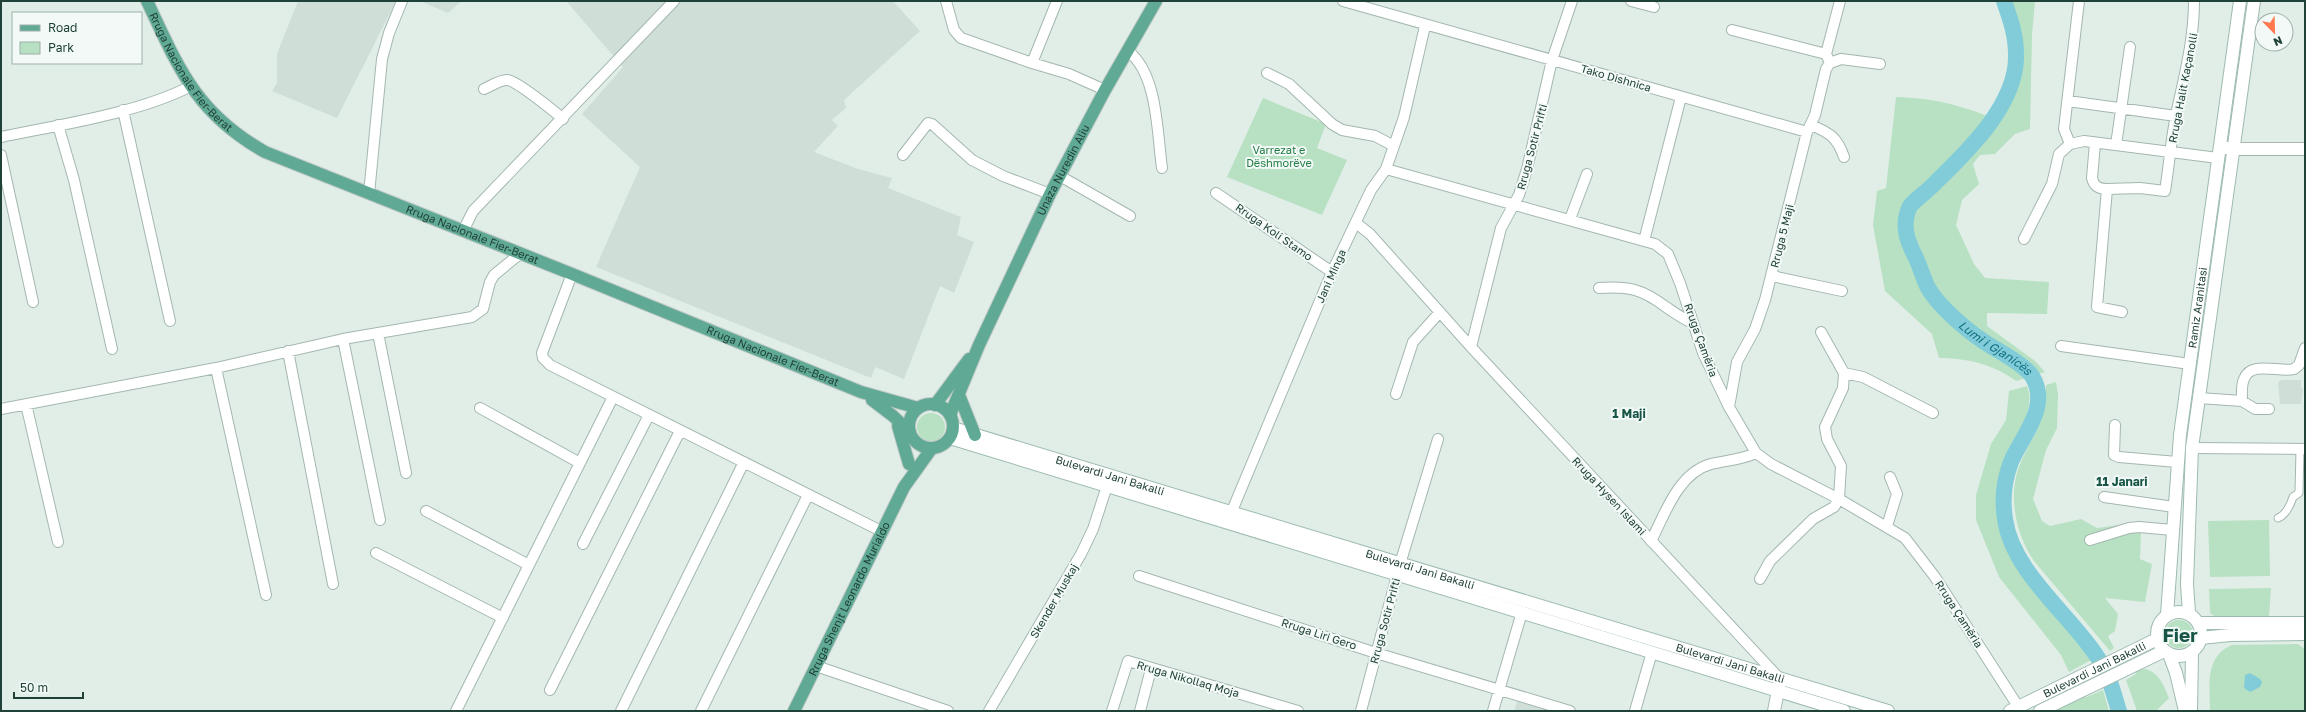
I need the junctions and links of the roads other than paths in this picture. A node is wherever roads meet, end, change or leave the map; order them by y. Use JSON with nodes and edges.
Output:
{"nodes":[{"id":1,"x":147,"y":1,"type":"edge"},
{"id":2,"x":402,"y":1,"type":"edge"},
{"id":3,"x":674,"y":1,"type":"edge"},
{"id":4,"x":946,"y":1,"type":"edge"},
{"id":5,"x":1057,"y":1,"type":"edge"},
{"id":6,"x":1156,"y":1,"type":"edge"},
{"id":7,"x":1343,"y":1,"type":"edge"},
{"id":8,"x":1572,"y":1,"type":"edge"},
{"id":9,"x":1631,"y":1,"type":"edge"},
{"id":10,"x":1840,"y":1,"type":"edge"},
{"id":11,"x":2078,"y":1,"type":"edge"},
{"id":12,"x":2194,"y":1,"type":"edge"},
{"id":13,"x":2240,"y":1,"type":"edge"},
{"id":14,"x":2254,"y":1,"type":"edge"},
{"id":15,"x":1654,"y":7,"type":"dead end"},
{"id":16,"x":1425,"y":26,"type":"junction"},
{"id":17,"x":1732,"y":30,"type":"dead end"},
{"id":18,"x":2130,"y":47,"type":"dead end"},
{"id":19,"x":1128,"y":51,"type":"junction"},
{"id":20,"x":1828,"y":58,"type":"junction"},
{"id":21,"x":1552,"y":60,"type":"junction"},
{"id":22,"x":1032,"y":63,"type":"junction"},
{"id":23,"x":1880,"y":64,"type":"dead end"},
{"id":24,"x":1267,"y":73,"type":"dead end"},
{"id":25,"x":191,"y":86,"type":"junction"},
{"id":26,"x":484,"y":89,"type":"dead end"},
{"id":27,"x":1105,"y":90,"type":"junction"},
{"id":28,"x":1681,"y":97,"type":"junction"},
{"id":29,"x":2068,"y":101,"type":"junction"},
{"id":30,"x":2122,"y":109,"type":"junction"},
{"id":31,"x":123,"y":110,"type":"junction"},
{"id":32,"x":2176,"y":116,"type":"junction"},
{"id":33,"x":562,"y":119,"type":"junction"},
{"id":34,"x":58,"y":125,"type":"junction"},
{"id":35,"x":1809,"y":128,"type":"junction"},
{"id":36,"x":1,"y":137,"type":"edge"},
{"id":37,"x":2095,"y":143,"type":"junction"},
{"id":38,"x":2070,"y":144,"type":"junction"},
{"id":39,"x":1394,"y":146,"type":"junction"},
{"id":40,"x":2116,"y":146,"type":"junction"},
{"id":41,"x":2233,"y":149,"type":"junction"},
{"id":42,"x":2305,"y":149,"type":"edge"},
{"id":43,"x":2171,"y":152,"type":"junction"},
{"id":44,"x":2219,"y":152,"type":"junction"},
{"id":45,"x":1,"y":155,"type":"edge"},
{"id":46,"x":903,"y":155,"type":"dead end"},
{"id":47,"x":1844,"y":157,"type":"dead end"},
{"id":48,"x":1162,"y":168,"type":"dead end"},
{"id":49,"x":1386,"y":169,"type":"junction"},
{"id":50,"x":1587,"y":174,"type":"dead end"},
{"id":51,"x":1060,"y":176,"type":"junction"},
{"id":52,"x":2107,"y":190,"type":"junction"},
{"id":53,"x":1216,"y":193,"type":"dead end"},
{"id":54,"x":369,"y":194,"type":"junction"},
{"id":55,"x":1050,"y":194,"type":"junction"},
{"id":56,"x":1514,"y":204,"type":"junction"},
{"id":57,"x":1130,"y":216,"type":"dead end"},
{"id":58,"x":1570,"y":219,"type":"junction"},
{"id":59,"x":1356,"y":223,"type":"junction"},
{"id":60,"x":463,"y":231,"type":"junction"},
{"id":61,"x":2024,"y":239,"type":"dead end"},
{"id":62,"x":1644,"y":241,"type":"junction"},
{"id":63,"x":521,"y":253,"type":"junction"},
{"id":64,"x":1332,"y":272,"type":"junction"},
{"id":65,"x":572,"y":274,"type":"junction"},
{"id":66,"x":1772,"y":276,"type":"junction"},
{"id":67,"x":1599,"y":288,"type":"dead end"},
{"id":68,"x":1842,"y":291,"type":"dead end"},
{"id":69,"x":33,"y":302,"type":"dead end"},
{"id":70,"x":1440,"y":312,"type":"junction"},
{"id":71,"x":2122,"y":312,"type":"dead end"},
{"id":72,"x":170,"y":321,"type":"dead end"},
{"id":73,"x":1693,"y":323,"type":"junction"},
{"id":74,"x":1822,"y":332,"type":"dead end"},
{"id":75,"x":378,"y":333,"type":"junction"},
{"id":76,"x":344,"y":339,"type":"junction"},
{"id":77,"x":979,"y":345,"type":"junction"},
{"id":78,"x":2062,"y":346,"type":"dead end"},
{"id":79,"x":1471,"y":347,"type":"junction"},
{"id":80,"x":2305,"y":348,"type":"edge"},
{"id":81,"x":112,"y":349,"type":"dead end"},
{"id":82,"x":288,"y":351,"type":"junction"},
{"id":83,"x":2190,"y":364,"type":"junction"},
{"id":84,"x":216,"y":368,"type":"junction"},
{"id":85,"x":1844,"y":373,"type":"junction"},
{"id":86,"x":861,"y":392,"type":"junction"},
{"id":87,"x":1396,"y":394,"type":"dead end"},
{"id":88,"x":959,"y":395,"type":"junction"},
{"id":89,"x":613,"y":397,"type":"junction"},
{"id":90,"x":2199,"y":398,"type":"junction"},
{"id":91,"x":2242,"y":401,"type":"junction"},
{"id":92,"x":26,"y":404,"type":"junction"},
{"id":93,"x":935,"y":405,"type":"junction"},
{"id":94,"x":1729,"y":407,"type":"junction"},
{"id":95,"x":480,"y":408,"type":"dead end"},
{"id":96,"x":918,"y":408,"type":"junction"},
{"id":97,"x":2269,"y":409,"type":"dead end"},
{"id":98,"x":1,"y":410,"type":"edge"},
{"id":99,"x":1933,"y":412,"type":"dead end"},
{"id":100,"x":649,"y":415,"type":"junction"},
{"id":101,"x":950,"y":415,"type":"junction"},
{"id":102,"x":893,"y":416,"type":"junction"},
{"id":103,"x":2115,"y":425,"type":"dead end"},
{"id":104,"x":680,"y":431,"type":"junction"},
{"id":105,"x":951,"y":433,"type":"junction"},
{"id":106,"x":975,"y":434,"type":"junction"},
{"id":107,"x":911,"y":436,"type":"junction"},
{"id":108,"x":1438,"y":439,"type":"dead end"},
{"id":109,"x":932,"y":448,"type":"junction"},
{"id":110,"x":2192,"y":448,"type":"junction"},
{"id":111,"x":2302,"y":449,"type":"edge"},
{"id":112,"x":1756,"y":453,"type":"junction"},
{"id":113,"x":744,"y":462,"type":"junction"},
{"id":114,"x":2177,"y":462,"type":"junction"},
{"id":115,"x":580,"y":463,"type":"junction"},
{"id":116,"x":909,"y":464,"type":"junction"},
{"id":117,"x":406,"y":473,"type":"dead end"},
{"id":118,"x":1890,"y":476,"type":"dead end"},
{"id":119,"x":1107,"y":486,"type":"junction"},
{"id":120,"x":904,"y":487,"type":"junction"},
{"id":121,"x":808,"y":495,"type":"junction"},
{"id":122,"x":2104,"y":497,"type":"dead end"},
{"id":123,"x":1839,"y":498,"type":"junction"},
{"id":124,"x":2174,"y":507,"type":"junction"},
{"id":125,"x":426,"y":511,"type":"dead end"},
{"id":126,"x":1228,"y":518,"type":"junction"},
{"id":127,"x":2278,"y":518,"type":"dead end"},
{"id":128,"x":380,"y":520,"type":"dead end"},
{"id":129,"x":1887,"y":526,"type":"junction"},
{"id":130,"x":2173,"y":530,"type":"junction"},
{"id":131,"x":884,"y":532,"type":"junction"},
{"id":132,"x":2090,"y":540,"type":"dead end"},
{"id":133,"x":1651,"y":541,"type":"junction"},
{"id":134,"x":58,"y":542,"type":"dead end"},
{"id":135,"x":584,"y":544,"type":"dead end"},
{"id":136,"x":376,"y":553,"type":"dead end"},
{"id":137,"x":529,"y":565,"type":"junction"},
{"id":138,"x":1399,"y":569,"type":"junction"},
{"id":139,"x":1139,"y":576,"type":"dead end"},
{"id":140,"x":1760,"y":579,"type":"dead end"},
{"id":141,"x":333,"y":584,"type":"dead end"},
{"id":142,"x":266,"y":595,"type":"dead end"},
{"id":143,"x":1522,"y":612,"type":"junction"},
{"id":144,"x":2189,"y":613,"type":"junction"},
{"id":145,"x":2167,"y":615,"type":"junction"},
{"id":146,"x":502,"y":618,"type":"junction"},
{"id":147,"x":2199,"y":623,"type":"junction"},
{"id":148,"x":2305,"y":623,"type":"edge"},
{"id":149,"x":2305,"y":634,"type":"edge"},
{"id":150,"x":2201,"y":638,"type":"junction"},
{"id":151,"x":2157,"y":639,"type":"junction"},
{"id":152,"x":1652,"y":652,"type":"junction"},
{"id":153,"x":2167,"y":652,"type":"junction"},
{"id":154,"x":1376,"y":653,"type":"junction"},
{"id":155,"x":2192,"y":653,"type":"junction"},
{"id":156,"x":816,"y":666,"type":"junction"},
{"id":157,"x":1151,"y":669,"type":"junction"},
{"id":158,"x":1779,"y":685,"type":"junction"},
{"id":159,"x":550,"y":690,"type":"dead end"},
{"id":160,"x":1499,"y":691,"type":"junction"},
{"id":161,"x":2016,"y":710,"type":"edge"},
{"id":162,"x":456,"y":711,"type":"edge"},
{"id":163,"x":621,"y":711,"type":"edge"},
{"id":164,"x":701,"y":711,"type":"edge"},
{"id":165,"x":794,"y":711,"type":"edge"},
{"id":166,"x":948,"y":711,"type":"edge"},
{"id":167,"x":989,"y":711,"type":"edge"},
{"id":168,"x":1112,"y":711,"type":"edge"},
{"id":169,"x":1140,"y":711,"type":"edge"},
{"id":170,"x":1298,"y":711,"type":"edge"},
{"id":171,"x":1360,"y":711,"type":"edge"},
{"id":172,"x":1493,"y":711,"type":"edge"},
{"id":173,"x":1570,"y":711,"type":"edge"},
{"id":174,"x":1635,"y":711,"type":"edge"},
{"id":175,"x":1774,"y":711,"type":"edge"},
{"id":176,"x":1844,"y":711,"type":"edge"},
{"id":177,"x":1888,"y":711,"type":"edge"},
{"id":178,"x":2040,"y":711,"type":"edge"},
{"id":179,"x":2185,"y":711,"type":"edge"},
{"id":180,"x":2191,"y":711,"type":"edge"}],
"edges":[{"from":1,"to":25,"type":"main road","name":"Rruga Nacionale Fier-Berat"},
{"from":2,"to":54,"type":"street"},
{"from":3,"to":33,"type":"street"},
{"from":4,"to":22,"type":"street"},
{"from":5,"to":22,"type":"street"},
{"from":6,"to":19,"type":"main road","name":"Unaza Nuredin Aliu"},
{"from":7,"to":16,"type":"street","name":"Tako Dishnica"},
{"from":8,"to":21,"type":"street","name":"Rruga Sotir Prifti"},
{"from":9,"to":15,"type":"street"},
{"from":10,"to":20,"type":"street","name":"Rruga 5 Maji"},
{"from":11,"to":29,"type":"street"},
{"from":12,"to":32,"type":"street","name":"Rruga Halit Kaçanolli"},
{"from":13,"to":44,"type":"main road","name":"Ramiz Aranitasi"},
{"from":14,"to":41,"type":"main road","name":"Ramiz Aranitasi"},
{"from":16,"to":21,"type":"street","name":"Tako Dishnica"},
{"from":16,"to":39,"type":"street","name":"Jani Minga"},
{"from":17,"to":20,"type":"street"},
{"from":18,"to":30,"type":"street"},
{"from":19,"to":27,"type":"main road","name":"Unaza Nuredin Aliu"},
{"from":19,"to":48,"type":"street"},
{"from":20,"to":23,"type":"street"},
{"from":20,"to":35,"type":"street","name":"Rruga 5 Maji"},
{"from":21,"to":28,"type":"street","name":"Tako Dishnica"},
{"from":21,"to":56,"type":"street","name":"Rruga Sotir Prifti"},
{"from":22,"to":27,"type":"street"},
{"from":24,"to":39,"type":"street"},
{"from":25,"to":31,"type":"street"},
{"from":25,"to":54,"type":"main road","name":"Rruga Nacionale Fier-Berat"},
{"from":26,"to":33,"type":"street"},
{"from":27,"to":51,"type":"main road","name":"Unaza Nuredin Aliu"},
{"from":28,"to":35,"type":"street","name":"Tako Dishnica"},
{"from":28,"to":62,"type":"street"},
{"from":29,"to":30,"type":"street"},
{"from":29,"to":38,"type":"street"},
{"from":30,"to":32,"type":"street"},
{"from":30,"to":40,"type":"street"},
{"from":31,"to":34,"type":"street"},
{"from":31,"to":72,"type":"street"},
{"from":32,"to":43,"type":"street","name":"Rruga Halit Kaçanolli"},
{"from":33,"to":60,"type":"street"},
{"from":34,"to":36,"type":"street"},
{"from":34,"to":81,"type":"street"},
{"from":35,"to":47,"type":"street","name":"Tako Dishnica"},
{"from":35,"to":66,"type":"street","name":"Rruga 5 Maji"},
{"from":37,"to":38,"type":"street","name":"Rruga Halit Kaçanolli"},
{"from":37,"to":40,"type":"street","name":"Rruga Halit Kaçanolli"},
{"from":37,"to":52,"type":"street"},
{"from":38,"to":61,"type":"street"},
{"from":39,"to":49,"type":"street","name":"Jani Minga"},
{"from":40,"to":43,"type":"street","name":"Rruga Halit Kaçanolli"},
{"from":41,"to":42,"type":"main road"},
{"from":41,"to":44,"type":"main road"},
{"from":41,"to":90,"type":"main road","name":"Ramiz Aranitasi"},
{"from":43,"to":44,"type":"street","name":"Rruga Halit Kaçanolli"},
{"from":43,"to":52,"type":"street"},
{"from":44,"to":83,"type":"main road","name":"Ramiz Aranitasi"},
{"from":45,"to":69,"type":"street"},
{"from":46,"to":55,"type":"street"},
{"from":49,"to":56,"type":"street","name":"Rruga Çamëria"},
{"from":49,"to":59,"type":"street","name":"Jani Minga"},
{"from":50,"to":58,"type":"street"},
{"from":51,"to":55,"type":"main road","name":"Unaza Nuredin Aliu"},
{"from":51,"to":57,"type":"street"},
{"from":52,"to":71,"type":"street"},
{"from":53,"to":64,"type":"street","name":"Rruga Koli Stamo"},
{"from":54,"to":60,"type":"main road","name":"Rruga Nacionale Fier-Berat"},
{"from":55,"to":77,"type":"main road","name":"Unaza Nuredin Aliu"},
{"from":56,"to":58,"type":"street","name":"Rruga Çamëria"},
{"from":56,"to":79,"type":"street","name":"Rruga Sotir Prifti"},
{"from":58,"to":62,"type":"street","name":"Rruga Çamëria"},
{"from":59,"to":64,"type":"street","name":"Jani Minga"},
{"from":59,"to":70,"type":"street","name":"Rruga Hysen Islami"},
{"from":60,"to":63,"type":"main road","name":"Rruga Nacionale Fier-Berat"},
{"from":62,"to":73,"type":"street","name":"Rruga Çamëria"},
{"from":63,"to":65,"type":"main road","name":"Rruga Nacionale Fier-Berat"},
{"from":63,"to":75,"type":"street"},
{"from":64,"to":126,"type":"street","name":"Jani Minga"},
{"from":65,"to":86,"type":"main road","name":"Rruga Nacionale Fier-Berat"},
{"from":65,"to":89,"type":"street"},
{"from":66,"to":68,"type":"street"},
{"from":66,"to":94,"type":"street","name":"Rruga 5 Maji"},
{"from":67,"to":73,"type":"street"},
{"from":70,"to":79,"type":"street","name":"Rruga Hysen Islami"},
{"from":70,"to":87,"type":"street"},
{"from":73,"to":94,"type":"street","name":"Rruga Çamëria"},
{"from":74,"to":85,"type":"street"},
{"from":75,"to":76,"type":"street"},
{"from":75,"to":117,"type":"street"},
{"from":76,"to":82,"type":"street"},
{"from":76,"to":128,"type":"street"},
{"from":77,"to":88,"type":"main road","name":"Unaza Nuredin Aliu"},
{"from":77,"to":93,"type":"main road","name":"Unaza Nuredin Aliu"},
{"from":78,"to":83,"type":"street"},
{"from":79,"to":133,"type":"street","name":"Rruga Hysen Islami"},
{"from":80,"to":91,"type":"street"},
{"from":82,"to":84,"type":"street"},
{"from":82,"to":141,"type":"street"},
{"from":83,"to":114,"type":"main road","name":"Ramiz Aranitasi"},
{"from":84,"to":92,"type":"street"},
{"from":84,"to":142,"type":"street"},
{"from":85,"to":99,"type":"street"},
{"from":85,"to":123,"type":"street"},
{"from":86,"to":96,"type":"main road","name":"Rruga Nacionale Fier-Berat"},
{"from":86,"to":102,"type":"main road","name":"Rruga Nacionale Fier-Berat"},
{"from":88,"to":101,"type":"main road","name":"Unaza Nuredin Aliu"},
{"from":88,"to":106,"type":"main road"},
{"from":89,"to":100,"type":"street"},
{"from":89,"to":115,"type":"street"},
{"from":90,"to":91,"type":"street"},
{"from":90,"to":110,"type":"main road","name":"Ramiz Aranitasi"},
{"from":91,"to":97,"type":"street"},
{"from":92,"to":98,"type":"street"},
{"from":92,"to":134,"type":"street"},
{"from":93,"to":96,"type":"main road"},
{"from":93,"to":101,"type":"main road"},
{"from":94,"to":112,"type":"street","name":"Rruga Çamëria"},
{"from":95,"to":115,"type":"street"},
{"from":96,"to":107,"type":"main road"},
{"from":100,"to":104,"type":"street"},
{"from":100,"to":135,"type":"street"},
{"from":101,"to":105,"type":"main road"},
{"from":102,"to":107,"type":"main road","name":"Rruga Nacionale Fier-Berat"},
{"from":102,"to":116,"type":"main road"},
{"from":103,"to":114,"type":"street"},
{"from":104,"to":113,"type":"street"},
{"from":104,"to":159,"type":"street"},
{"from":105,"to":106,"type":"main road","name":"Bulevardi Jani Bakalli"},
{"from":105,"to":109,"type":"main road"},
{"from":105,"to":119,"type":"main road","name":"Bulevardi Jani Bakalli"},
{"from":106,"to":126,"type":"main road","name":"Bulevardi Jani Bakalli"},
{"from":107,"to":109,"type":"main road"},
{"from":107,"to":116,"type":"main road","name":"Rruga Shenjt Leonardo Murialdo"},
{"from":108,"to":138,"type":"street","name":"Rruga Sotir Prifti"},
{"from":109,"to":120,"type":"main road","name":"Rruga Shenjt Leonardo Murialdo"},
{"from":110,"to":111,"type":"street"},
{"from":110,"to":144,"type":"main road","name":"Ramiz Aranitasi"},
{"from":111,"to":127,"type":"street"},
{"from":112,"to":123,"type":"street","name":"Rruga Çamëria"},
{"from":112,"to":133,"type":"street"},
{"from":113,"to":121,"type":"street"},
{"from":113,"to":163,"type":"street"},
{"from":114,"to":124,"type":"main road","name":"Ramiz Aranitasi"},
{"from":115,"to":137,"type":"street"},
{"from":116,"to":120,"type":"main road","name":"Rruga Shenjt Leonardo Murialdo"},
{"from":118,"to":129,"type":"street"},
{"from":119,"to":126,"type":"main road","name":"Bulevardi Jani Bakalli"},
{"from":119,"to":167,"type":"street","name":"Skender Muskaj"},
{"from":120,"to":131,"type":"main road","name":"Rruga Shenjt Leonardo Murialdo"},
{"from":121,"to":131,"type":"street"},
{"from":121,"to":164,"type":"street"},
{"from":122,"to":124,"type":"street"},
{"from":123,"to":129,"type":"street","name":"Rruga Çamëria"},
{"from":123,"to":140,"type":"street"},
{"from":124,"to":130,"type":"main road","name":"Ramiz Aranitasi"},
{"from":125,"to":137,"type":"street"},
{"from":126,"to":138,"type":"main road","name":"Bulevardi Jani Bakalli"},
{"from":129,"to":161,"type":"street","name":"Rruga Çamëria"},
{"from":130,"to":132,"type":"street"},
{"from":130,"to":145,"type":"main road","name":"Ramiz Aranitasi"},
{"from":131,"to":156,"type":"main road","name":"Rruga Shenjt Leonardo Murialdo"},
{"from":133,"to":158,"type":"street","name":"Rruga Hysen Islami"},
{"from":136,"to":146,"type":"street"},
{"from":137,"to":146,"type":"street"},
{"from":138,"to":143,"type":"main road","name":"Bulevardi Jani Bakalli"},
{"from":138,"to":154,"type":"street","name":"Rruga Sotir Prifti"},
{"from":138,"to":158,"type":"main road","name":"Bulevardi Jani Bakalli"},
{"from":139,"to":154,"type":"street","name":"Rruga Liri Gero"},
{"from":143,"to":152,"type":"main road","name":"Bulevardi Jani Bakalli"},
{"from":143,"to":160,"type":"street"},
{"from":144,"to":145,"type":"main road"},
{"from":144,"to":147,"type":"main road"},
{"from":145,"to":151,"type":"main road"},
{"from":146,"to":162,"type":"street"},
{"from":147,"to":148,"type":"main road"},
{"from":147,"to":150,"type":"main road"},
{"from":149,"to":150,"type":"main road"},
{"from":150,"to":155,"type":"main road"},
{"from":151,"to":153,"type":"main road"},
{"from":151,"to":161,"type":"main road","name":"Bulevardi Jani Bakalli"},
{"from":152,"to":158,"type":"main road","name":"Bulevardi Jani Bakalli"},
{"from":152,"to":174,"type":"street"},
{"from":153,"to":155,"type":"main road"},
{"from":153,"to":178,"type":"main road","name":"Bulevardi Jani Bakalli"},
{"from":153,"to":179,"type":"main road"},
{"from":154,"to":160,"type":"street","name":"Rruga Liri Gero"},
{"from":154,"to":171,"type":"street","name":"Rruga Sotir Prifti"},
{"from":155,"to":180,"type":"main road"},
{"from":156,"to":165,"type":"main road","name":"Rruga Shenjt Leonardo Murialdo"},
{"from":156,"to":166,"type":"street"},
{"from":157,"to":168,"type":"street","name":"Rruga Nikollaq Moja"},
{"from":157,"to":169,"type":"street"},
{"from":157,"to":170,"type":"street","name":"Rruga Nikollaq Moja"},
{"from":158,"to":175,"type":"main road"},
{"from":158,"to":176,"type":"main road","name":"Bulevardi Jani Bakalli"},
{"from":158,"to":177,"type":"main road","name":"Bulevardi Jani Bakalli"},
{"from":160,"to":172,"type":"street"},
{"from":160,"to":173,"type":"street","name":"Rruga Liri Gero"}]}
